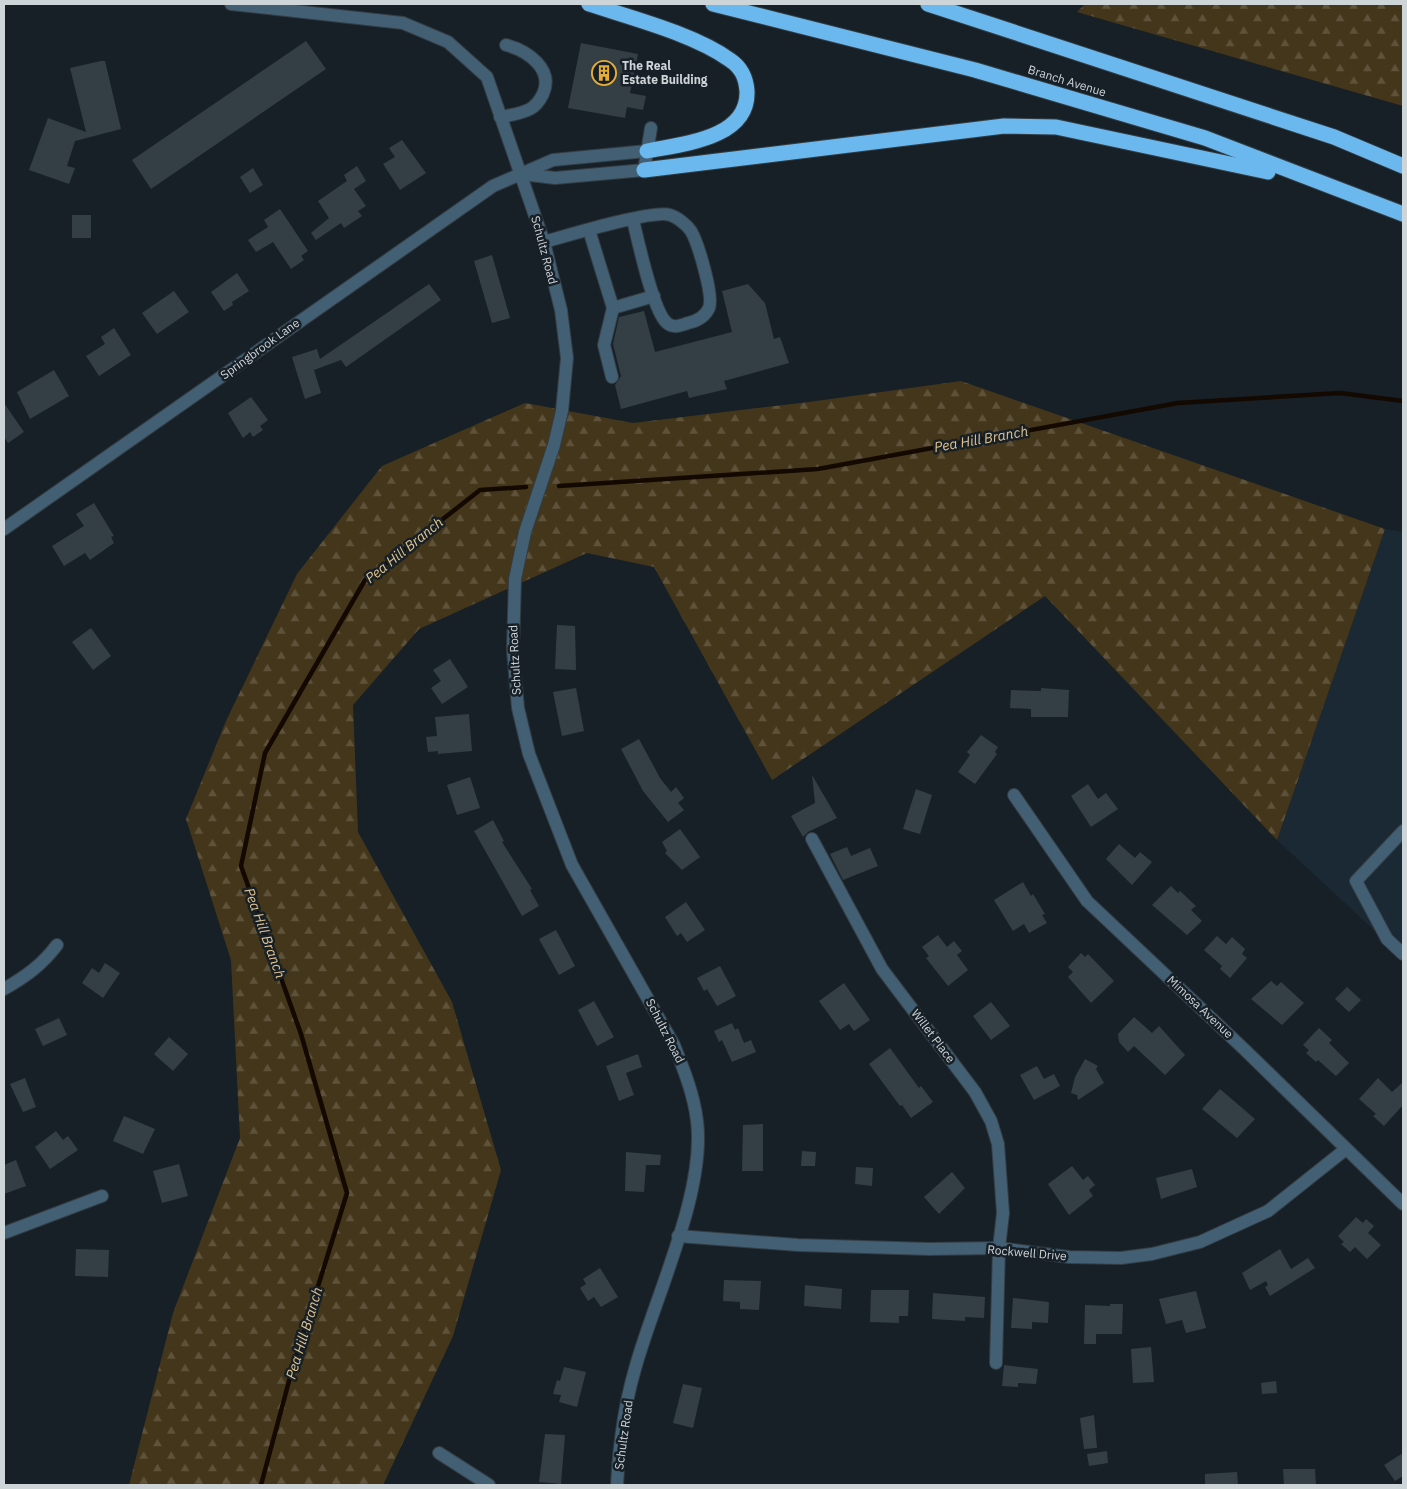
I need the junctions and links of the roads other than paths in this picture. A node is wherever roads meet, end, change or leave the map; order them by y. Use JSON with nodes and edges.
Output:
{"nodes":[{"id":1,"x":231,"y":4,"type":"edge"},
{"id":2,"x":589,"y":4,"type":"edge"},
{"id":3,"x":713,"y":4,"type":"edge"},
{"id":4,"x":928,"y":4,"type":"edge"},
{"id":5,"x":506,"y":45,"type":"dead end"},
{"id":6,"x":500,"y":117,"type":"junction"},
{"id":7,"x":651,"y":128,"type":"dead end"},
{"id":8,"x":646,"y":151,"type":"junction"},
{"id":9,"x":1403,"y":166,"type":"edge"},
{"id":10,"x":644,"y":170,"type":"junction"},
{"id":11,"x":520,"y":173,"type":"junction"},
{"id":12,"x":1326,"y":184,"type":"junction"},
{"id":13,"x":1403,"y":214,"type":"edge"},
{"id":14,"x":632,"y":220,"type":"junction"},
{"id":15,"x":589,"y":230,"type":"junction"},
{"id":16,"x":544,"y":242,"type":"junction"},
{"id":17,"x":654,"y":296,"type":"junction"},
{"id":18,"x":613,"y":308,"type":"junction"},
{"id":19,"x":612,"y":377,"type":"dead end"},
{"id":20,"x":4,"y":529,"type":"edge"},
{"id":21,"x":1014,"y":795,"type":"dead end"},
{"id":22,"x":1403,"y":831,"type":"edge"},
{"id":23,"x":812,"y":839,"type":"dead end"},
{"id":24,"x":58,"y":945,"type":"dead end"},
{"id":25,"x":1403,"y":954,"type":"edge"},
{"id":26,"x":4,"y":989,"type":"edge"},
{"id":27,"x":1346,"y":1149,"type":"junction"},
{"id":28,"x":102,"y":1196,"type":"dead end"},
{"id":29,"x":1403,"y":1204,"type":"edge"},
{"id":30,"x":4,"y":1233,"type":"edge"},
{"id":31,"x":678,"y":1236,"type":"junction"},
{"id":32,"x":999,"y":1248,"type":"junction"},
{"id":33,"x":996,"y":1363,"type":"dead end"},
{"id":34,"x":439,"y":1453,"type":"dead end"},
{"id":35,"x":489,"y":1485,"type":"edge"},
{"id":36,"x":617,"y":1485,"type":"edge"}],
"edges":[{"from":1,"to":6,"type":"street","name":"Schultz Road"},
{"from":2,"to":8,"type":"highway"},
{"from":3,"to":12,"type":"highway","name":"Branch Avenue"},
{"from":4,"to":9,"type":"highway"},
{"from":5,"to":6,"type":"street"},
{"from":6,"to":11,"type":"street","name":"Schultz Road"},
{"from":7,"to":8,"type":"street"},
{"from":8,"to":10,"type":"street"},
{"from":8,"to":11,"type":"street","name":"Springbrook Lane"},
{"from":10,"to":11,"type":"street"},
{"from":10,"to":12,"type":"highway"},
{"from":11,"to":16,"type":"street","name":"Schultz Road"},
{"from":11,"to":20,"type":"street","name":"Springbrook Lane"},
{"from":12,"to":13,"type":"highway","name":"Branch Avenue"},
{"from":14,"to":15,"type":"street"},
{"from":14,"to":17,"type":"street"},
{"from":14,"to":17,"type":"street"},
{"from":15,"to":16,"type":"street"},
{"from":15,"to":18,"type":"street"},
{"from":16,"to":31,"type":"street","name":"Schultz Road"},
{"from":17,"to":18,"type":"street"},
{"from":18,"to":19,"type":"street"},
{"from":21,"to":27,"type":"street","name":"Mimosa Avenue"},
{"from":22,"to":25,"type":"street"},
{"from":23,"to":32,"type":"street","name":"Willet Place"},
{"from":24,"to":26,"type":"street"},
{"from":27,"to":29,"type":"street","name":"Mimosa Avenue"},
{"from":27,"to":32,"type":"street","name":"Rockwell Drive"},
{"from":28,"to":30,"type":"street"},
{"from":31,"to":32,"type":"street","name":"Rockwell Drive"},
{"from":31,"to":36,"type":"street","name":"Schultz Road"},
{"from":32,"to":33,"type":"street","name":"Willet Place"},
{"from":34,"to":35,"type":"street"}]}
